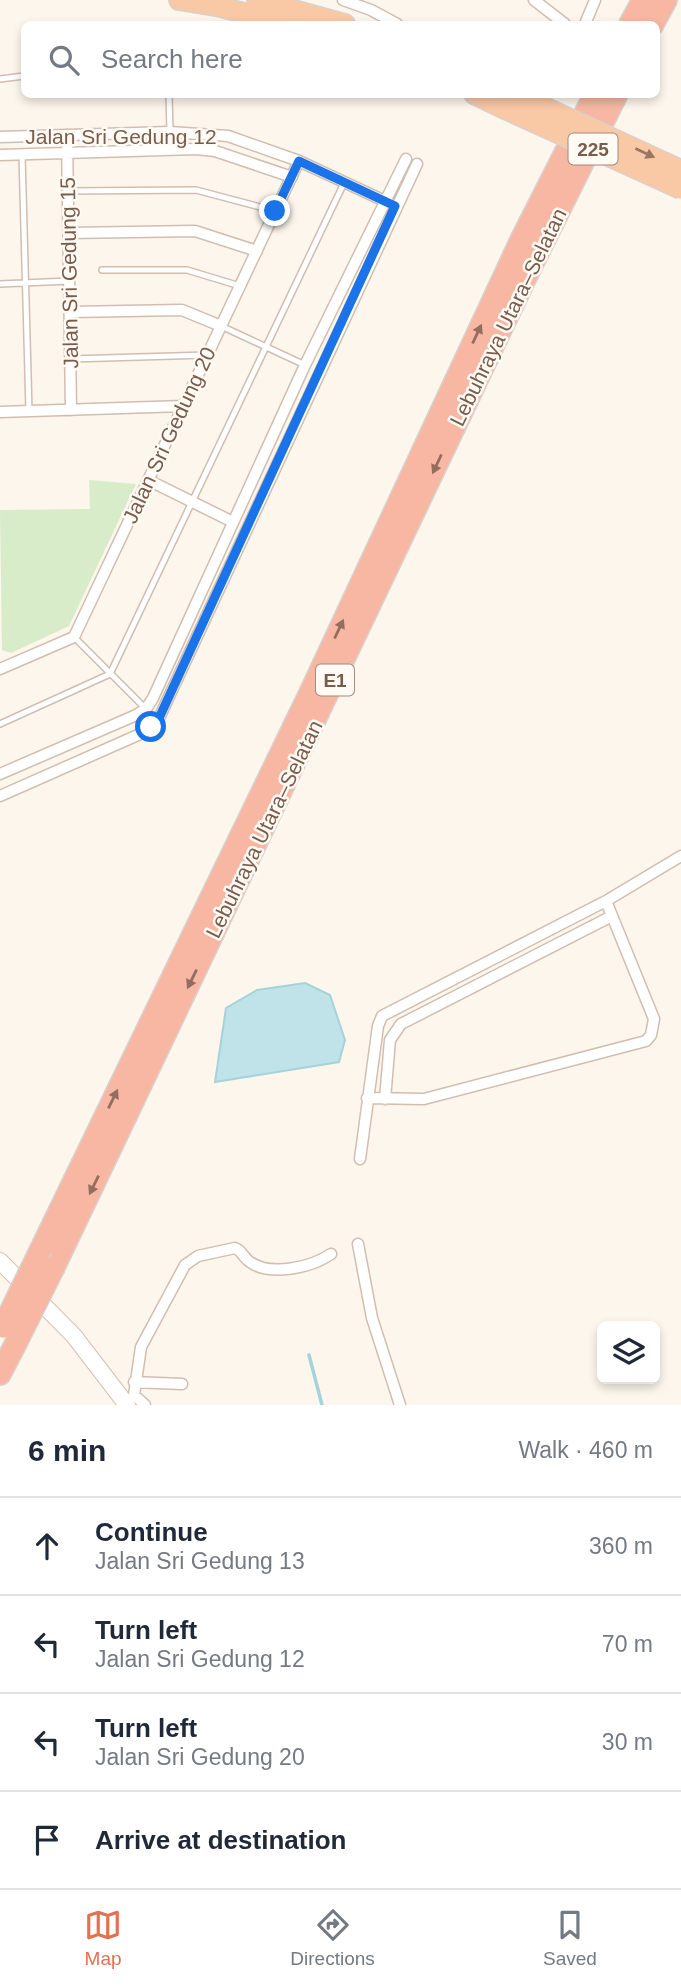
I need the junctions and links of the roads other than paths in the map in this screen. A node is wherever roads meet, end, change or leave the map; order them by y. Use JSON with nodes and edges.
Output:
{"nodes":[{"id":1,"x":179,"y":0,"type":"edge"},
{"id":2,"x":257,"y":0,"type":"edge"},
{"id":3,"x":344,"y":0,"type":"edge"},
{"id":4,"x":534,"y":0,"type":"edge"},
{"id":5,"x":595,"y":0,"type":"edge"},
{"id":6,"x":643,"y":0,"type":"edge"},
{"id":7,"x":666,"y":0,"type":"edge"},
{"id":8,"x":275,"y":21,"type":"edge"},
{"id":9,"x":334,"y":21,"type":"edge"},
{"id":10,"x":391,"y":21,"type":"edge"},
{"id":11,"x":561,"y":21,"type":"edge"},
{"id":12,"x":585,"y":21,"type":"edge"},
{"id":13,"x":632,"y":21,"type":"edge"},
{"id":14,"x":655,"y":21,"type":"edge"},
{"id":15,"x":21,"y":76,"type":"edge"},
{"id":16,"x":0,"y":79,"type":"edge"},
{"id":17,"x":169,"y":98,"type":"edge"},
{"id":18,"x":492,"y":98,"type":"edge"},
{"id":19,"x":593,"y":98,"type":"edge"},
{"id":20,"x":615,"y":98,"type":"edge"},
{"id":21,"x":511,"y":102,"type":"edge"},
{"id":22,"x":170,"y":132,"type":"junction"},
{"id":23,"x":67,"y":135,"type":"junction"},
{"id":24,"x":0,"y":137,"type":"edge"},
{"id":25,"x":0,"y":155,"type":"edge"},
{"id":26,"x":22,"y":155,"type":"junction"},
{"id":27,"x":67,"y":155,"type":"junction"},
{"id":28,"x":405,"y":159,"type":"dead end"},
{"id":29,"x":299,"y":161,"type":"junction"},
{"id":30,"x":417,"y":164,"type":"dead end"},
{"id":31,"x":681,"y":170,"type":"edge"},
{"id":32,"x":292,"y":177,"type":"junction"},
{"id":33,"x":344,"y":183,"type":"junction"},
{"id":34,"x":681,"y":189,"type":"edge"},
{"id":35,"x":68,"y":191,"type":"junction"},
{"id":36,"x":390,"y":203,"type":"junction"},
{"id":37,"x":275,"y":211,"type":"junction"},
{"id":38,"x":69,"y":233,"type":"junction"},
{"id":39,"x":257,"y":251,"type":"junction"},
{"id":40,"x":102,"y":270,"type":"dead end"},
{"id":41,"x":69,"y":281,"type":"junction"},
{"id":42,"x":26,"y":283,"type":"junction"},
{"id":43,"x":0,"y":284,"type":"edge"},
{"id":44,"x":240,"y":286,"type":"junction"},
{"id":45,"x":70,"y":312,"type":"junction"},
{"id":46,"x":221,"y":326,"type":"junction"},
{"id":47,"x":266,"y":347,"type":"junction"},
{"id":48,"x":207,"y":355,"type":"junction"},
{"id":49,"x":71,"y":359,"type":"junction"},
{"id":50,"x":305,"y":365,"type":"junction"},
{"id":51,"x":183,"y":406,"type":"junction"},
{"id":52,"x":71,"y":410,"type":"junction"},
{"id":53,"x":29,"y":411,"type":"junction"},
{"id":54,"x":0,"y":412,"type":"edge"},
{"id":55,"x":148,"y":480,"type":"junction"},
{"id":56,"x":193,"y":502,"type":"junction"},
{"id":57,"x":233,"y":522,"type":"junction"},
{"id":58,"x":74,"y":637,"type":"junction"},
{"id":59,"x":0,"y":669,"type":"edge"},
{"id":60,"x":110,"y":674,"type":"junction"},
{"id":61,"x":146,"y":709,"type":"junction"},
{"id":62,"x":0,"y":724,"type":"edge"},
{"id":63,"x":0,"y":774,"type":"edge"},
{"id":64,"x":0,"y":796,"type":"edge"},
{"id":65,"x":681,"y":856,"type":"edge"},
{"id":66,"x":606,"y":901,"type":"junction"},
{"id":67,"x":612,"y":916,"type":"junction"},
{"id":68,"x":367,"y":1098,"type":"junction"},
{"id":69,"x":385,"y":1099,"type":"junction"},
{"id":70,"x":360,"y":1159,"type":"dead end"},
{"id":71,"x":358,"y":1244,"type":"dead end"},
{"id":72,"x":331,"y":1254,"type":"dead end"},
{"id":73,"x":0,"y":1261,"type":"edge"},
{"id":74,"x":6,"y":1335,"type":"edge"},
{"id":75,"x":0,"y":1374,"type":"edge"},
{"id":76,"x":134,"y":1382,"type":"junction"},
{"id":77,"x":182,"y":1384,"type":"dead end"},
{"id":78,"x":129,"y":1401,"type":"edge"},
{"id":79,"x":145,"y":1405,"type":"edge"},
{"id":80,"x":400,"y":1405,"type":"edge"}],
"edges":[{"from":1,"to":8,"type":"highway"},
{"from":2,"to":9,"type":"highway"},
{"from":3,"to":10,"type":"street"},
{"from":4,"to":11,"type":"street"},
{"from":5,"to":12,"type":"street"},
{"from":6,"to":13,"type":"highway"},
{"from":7,"to":14,"type":"highway"},
{"from":15,"to":16,"type":"lane"},
{"from":17,"to":22,"type":"lane"},
{"from":18,"to":21,"type":"highway","number":"225"},
{"from":74,"to":19,"type":"highway","name":"Lebuhraya Utara–Selatan","number":"E1","one_way":true,"bridge":true},
{"from":20,"to":74,"type":"highway","name":"Lebuhraya Utara–Selatan","number":"E1","one_way":true,"bridge":true},
{"from":21,"to":31,"type":"highway","number":"225","one_way":true,"bridge":true},
{"from":21,"to":34,"type":"highway","number":"225","bridge":true},
{"from":22,"to":23,"type":"street","name":"Jalan Sri Gedung 12"},
{"from":22,"to":29,"type":"street","name":"Jalan Sri Gedung 12"},
{"from":23,"to":24,"type":"street","name":"Jalan Sri Gedung 12"},
{"from":23,"to":27,"type":"street","name":"Jalan Sri Gedung 15"},
{"from":25,"to":26,"type":"street","name":"Jalan Sri Gedung 12"},
{"from":26,"to":27,"type":"street","name":"Jalan Sri Gedung 12"},
{"from":26,"to":42,"type":"lane"},
{"from":27,"to":32,"type":"street","name":"Jalan Sri Gedung 12"},
{"from":27,"to":35,"type":"street","name":"Jalan Sri Gedung 15"},
{"from":28,"to":36,"type":"street"},
{"from":29,"to":32,"type":"street","name":"Jalan Sri Gedung 20"},
{"from":29,"to":33,"type":"street","name":"Jalan Sri Gedung 12"},
{"from":30,"to":36,"type":"street"},
{"from":32,"to":37,"type":"street","name":"Jalan Sri Gedung 20"},
{"from":33,"to":36,"type":"street","name":"Jalan Sri Gedung 12"},
{"from":33,"to":47,"type":"lane"},
{"from":35,"to":37,"type":"lane"},
{"from":35,"to":38,"type":"street","name":"Jalan Sri Gedung 15"},
{"from":36,"to":50,"type":"street"},
{"from":36,"to":64,"type":"street"},
{"from":37,"to":39,"type":"street","name":"Jalan Sri Gedung 20"},
{"from":38,"to":39,"type":"street"},
{"from":38,"to":41,"type":"street","name":"Jalan Sri Gedung 15"},
{"from":39,"to":44,"type":"street","name":"Jalan Sri Gedung 20"},
{"from":40,"to":44,"type":"lane"},
{"from":41,"to":42,"type":"lane"},
{"from":41,"to":45,"type":"street","name":"Jalan Sri Gedung 15"},
{"from":42,"to":43,"type":"lane"},
{"from":42,"to":53,"type":"lane"},
{"from":44,"to":46,"type":"street","name":"Jalan Sri Gedung 20"},
{"from":45,"to":46,"type":"street"},
{"from":45,"to":49,"type":"street","name":"Jalan Sri Gedung 15"},
{"from":46,"to":47,"type":"lane"},
{"from":46,"to":48,"type":"street","name":"Jalan Sri Gedung 20"},
{"from":47,"to":50,"type":"lane"},
{"from":47,"to":56,"type":"lane"},
{"from":48,"to":49,"type":"lane"},
{"from":48,"to":51,"type":"street","name":"Jalan Sri Gedung 20"},
{"from":49,"to":52,"type":"street","name":"Jalan Sri Gedung 15"},
{"from":50,"to":57,"type":"street"},
{"from":51,"to":52,"type":"street"},
{"from":51,"to":55,"type":"street","name":"Jalan Sri Gedung 20"},
{"from":52,"to":53,"type":"street"},
{"from":53,"to":54,"type":"street"},
{"from":55,"to":56,"type":"street"},
{"from":55,"to":58,"type":"street","name":"Jalan Sri Gedung 20"},
{"from":56,"to":57,"type":"street"},
{"from":56,"to":60,"type":"lane"},
{"from":57,"to":61,"type":"street"},
{"from":58,"to":59,"type":"street"},
{"from":58,"to":60,"type":"lane"},
{"from":60,"to":61,"type":"lane"},
{"from":60,"to":62,"type":"lane"},
{"from":61,"to":63,"type":"street"},
{"from":65,"to":66,"type":"street"},
{"from":66,"to":67,"type":"street"},
{"from":66,"to":68,"type":"street"},
{"from":67,"to":69,"type":"street"},
{"from":67,"to":69,"type":"street"},
{"from":68,"to":69,"type":"street"},
{"from":68,"to":70,"type":"street"},
{"from":71,"to":80,"type":"street"},
{"from":72,"to":76,"type":"street"},
{"from":73,"to":78,"type":"main road"},
{"from":74,"to":75,"type":"highway","name":"Lebuhraya Utara–Selatan","number":"E1"},
{"from":76,"to":77,"type":"street"},
{"from":76,"to":78,"type":"street"},
{"from":78,"to":79,"type":"street"}]}
